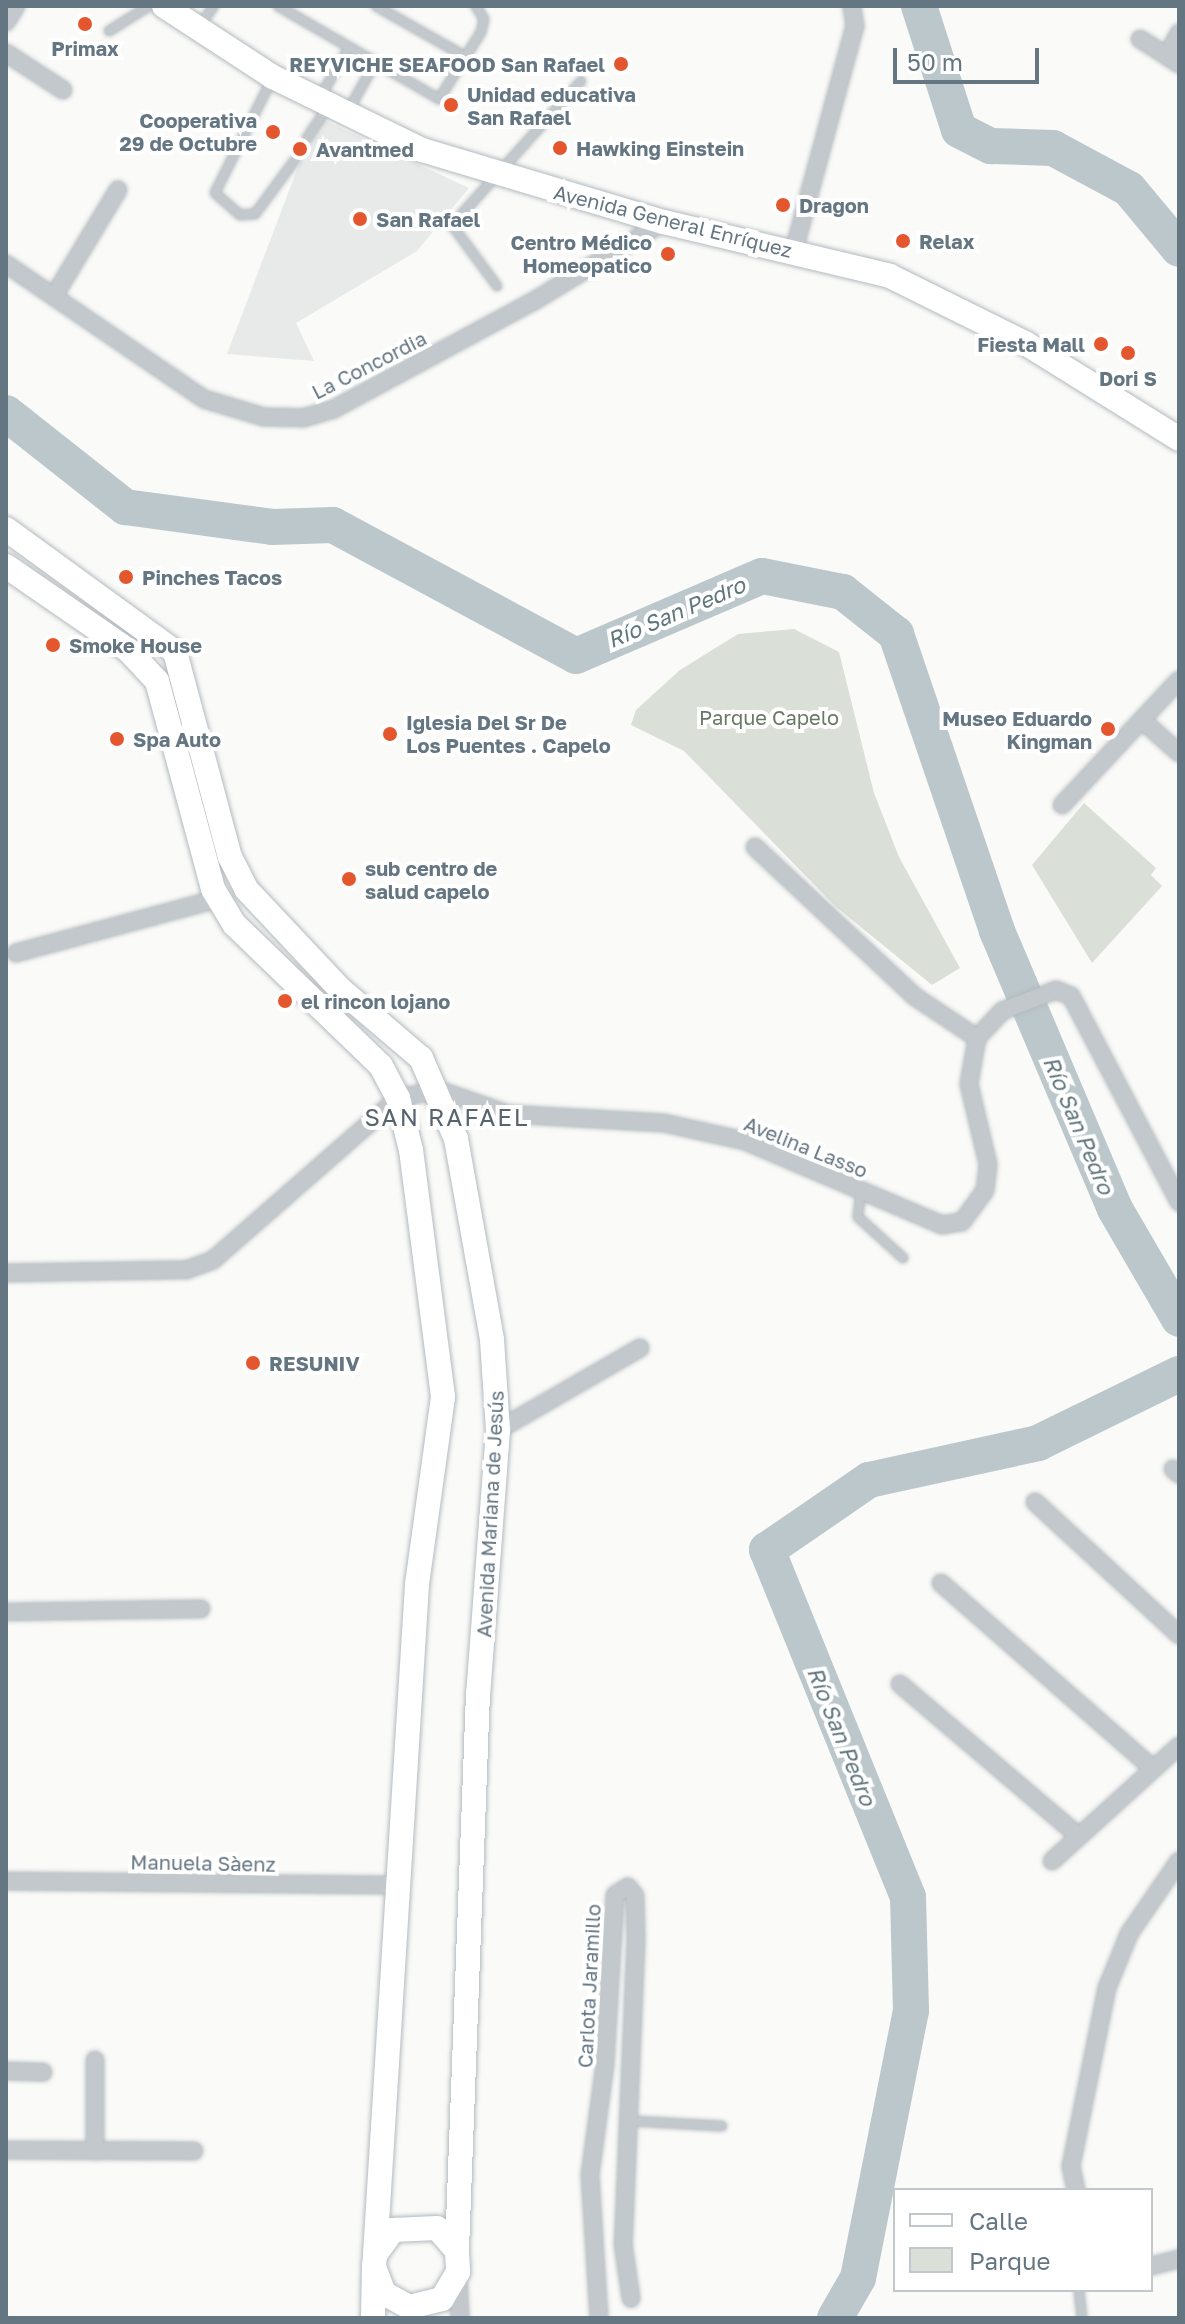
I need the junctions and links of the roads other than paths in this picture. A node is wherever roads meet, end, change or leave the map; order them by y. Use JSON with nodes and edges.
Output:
{"nodes":[{"id":1,"x":16,"y":6,"type":"edge"},
{"id":2,"x":214,"y":6,"type":"edge"},
{"id":3,"x":278,"y":6,"type":"edge"},
{"id":4,"x":376,"y":6,"type":"edge"},
{"id":5,"x":476,"y":6,"type":"edge"},
{"id":6,"x":852,"y":6,"type":"edge"},
{"id":7,"x":163,"y":7,"type":"edge"},
{"id":8,"x":6,"y":22,"type":"edge"},
{"id":9,"x":197,"y":29,"type":"junction"},
{"id":10,"x":109,"y":31,"type":"dead end"},
{"id":11,"x":1179,"y":33,"type":"edge"},
{"id":12,"x":1140,"y":39,"type":"dead end"},
{"id":13,"x":349,"y":48,"type":"junction"},
{"id":14,"x":6,"y":53,"type":"edge"},
{"id":15,"x":466,"y":57,"type":"junction"},
{"id":16,"x":1173,"y":60,"type":"edge"},
{"id":17,"x":375,"y":63,"type":"junction"},
{"id":18,"x":273,"y":77,"type":"junction"},
{"id":19,"x":581,"y":81,"type":"dead end"},
{"id":20,"x":63,"y":90,"type":"dead end"},
{"id":21,"x":330,"y":107,"type":"junction"},
{"id":22,"x":307,"y":138,"type":"dead end"},
{"id":23,"x":295,"y":160,"type":"dead end"},
{"id":24,"x":494,"y":173,"type":"junction"},
{"id":25,"x":118,"y":190,"type":"dead end"},
{"id":26,"x":664,"y":222,"type":"junction"},
{"id":27,"x":794,"y":250,"type":"junction"},
{"id":28,"x":6,"y":264,"type":"edge"},
{"id":29,"x":497,"y":286,"type":"dead end"},
{"id":30,"x":54,"y":296,"type":"junction"},
{"id":31,"x":1179,"y":439,"type":"edge"},
{"id":32,"x":6,"y":529,"type":"edge"},
{"id":33,"x":6,"y":566,"type":"edge"},
{"id":34,"x":175,"y":652,"type":"junction"},
{"id":35,"x":150,"y":671,"type":"junction"},
{"id":36,"x":1179,"y":680,"type":"edge"},
{"id":37,"x":1143,"y":721,"type":"junction"},
{"id":38,"x":1179,"y":753,"type":"edge"},
{"id":39,"x":1062,"y":805,"type":"dead end"},
{"id":40,"x":755,"y":847,"type":"dead end"},
{"id":41,"x":218,"y":899,"type":"junction"},
{"id":42,"x":16,"y":953,"type":"dead end"},
{"id":43,"x":977,"y":1038,"type":"junction"},
{"id":44,"x":439,"y":1090,"type":"junction"},
{"id":45,"x":398,"y":1098,"type":"junction"},
{"id":46,"x":862,"y":1190,"type":"junction"},
{"id":47,"x":1179,"y":1202,"type":"edge"},
{"id":48,"x":903,"y":1258,"type":"dead end"},
{"id":49,"x":6,"y":1273,"type":"edge"},
{"id":50,"x":640,"y":1348,"type":"dead end"},
{"id":51,"x":498,"y":1430,"type":"junction"},
{"id":52,"x":1035,"y":1502,"type":"dead end"},
{"id":53,"x":941,"y":1583,"type":"dead end"},
{"id":54,"x":201,"y":1609,"type":"dead end"},
{"id":55,"x":6,"y":1612,"type":"edge"},
{"id":56,"x":1179,"y":1635,"type":"edge"},
{"id":57,"x":900,"y":1684,"type":"dead end"},
{"id":58,"x":1179,"y":1746,"type":"edge"},
{"id":59,"x":1150,"y":1766,"type":"junction"},
{"id":60,"x":1075,"y":1833,"type":"junction"},
{"id":61,"x":1052,"y":1861,"type":"dead end"},
{"id":62,"x":1179,"y":1861,"type":"edge"},
{"id":63,"x":6,"y":1881,"type":"edge"},
{"id":64,"x":399,"y":1885,"type":"junction"},
{"id":65,"x":95,"y":2060,"type":"dead end"},
{"id":66,"x":6,"y":2071,"type":"edge"},
{"id":67,"x":43,"y":2072,"type":"dead end"},
{"id":68,"x":631,"y":2121,"type":"junction"},
{"id":69,"x":722,"y":2126,"type":"dead end"},
{"id":70,"x":6,"y":2150,"type":"edge"},
{"id":71,"x":95,"y":2151,"type":"junction"},
{"id":72,"x":194,"y":2151,"type":"dead end"},
{"id":73,"x":1076,"y":2188,"type":"edge"},
{"id":74,"x":1179,"y":2259,"type":"edge"},
{"id":75,"x":374,"y":2261,"type":"junction"},
{"id":76,"x":458,"y":2261,"type":"junction"},
{"id":77,"x":1153,"y":2266,"type":"edge"},
{"id":78,"x":1079,"y":2292,"type":"edge"},
{"id":79,"x":631,"y":2298,"type":"dead end"},
{"id":80,"x":425,"y":2312,"type":"edge"},
{"id":81,"x":373,"y":2318,"type":"edge"},
{"id":82,"x":460,"y":2318,"type":"edge"},
{"id":83,"x":599,"y":2318,"type":"edge"},
{"id":84,"x":1082,"y":2318,"type":"edge"}],
"edges":[{"from":1,"to":8,"type":"street"},
{"from":2,"to":9,"type":"lane"},
{"from":3,"to":13,"type":"lane"},
{"from":4,"to":15,"type":"lane"},
{"from":5,"to":15,"type":"lane"},
{"from":6,"to":27,"type":"street"},
{"from":7,"to":9,"type":"street","name":"Avenida General Enríquez"},
{"from":7,"to":10,"type":"lane"},
{"from":9,"to":18,"type":"street","name":"Avenida General Enríquez"},
{"from":11,"to":16,"type":"street"},
{"from":12,"to":16,"type":"street"},
{"from":13,"to":17,"type":"lane"},
{"from":13,"to":21,"type":"lane"},
{"from":14,"to":20,"type":"street"},
{"from":15,"to":17,"type":"lane"},
{"from":17,"to":21,"type":"lane"},
{"from":18,"to":21,"type":"street","name":"Avenida General Enríquez"},
{"from":18,"to":23,"type":"lane"},
{"from":19,"to":24,"type":"lane"},
{"from":21,"to":22,"type":"lane"},
{"from":21,"to":24,"type":"street","name":"Avenida General Enríquez"},
{"from":24,"to":26,"type":"street","name":"Avenida General Enríquez"},
{"from":24,"to":29,"type":"lane"},
{"from":25,"to":30,"type":"street"},
{"from":26,"to":27,"type":"street","name":"Avenida General Enríquez"},
{"from":26,"to":30,"type":"street","name":"La Concordia"},
{"from":27,"to":31,"type":"street","name":"Avenida General Enríquez"},
{"from":28,"to":30,"type":"street","name":"La Concordia"},
{"from":32,"to":34,"type":"street"},
{"from":33,"to":35,"type":"street"},
{"from":34,"to":35,"type":"street"},
{"from":34,"to":44,"type":"street","name":"Avenida Mariana de Jesús"},
{"from":35,"to":41,"type":"street"},
{"from":36,"to":37,"type":"street"},
{"from":37,"to":38,"type":"street"},
{"from":37,"to":39,"type":"street"},
{"from":40,"to":43,"type":"street"},
{"from":41,"to":42,"type":"street"},
{"from":41,"to":45,"type":"street"},
{"from":43,"to":46,"type":"street","name":"Avelina Lasso"},
{"from":43,"to":47,"type":"street"},
{"from":44,"to":45,"type":"street"},
{"from":44,"to":46,"type":"street","name":"Avelina Lasso"},
{"from":44,"to":51,"type":"street","name":"Avenida Mariana de Jesús"},
{"from":45,"to":49,"type":"street"},
{"from":45,"to":64,"type":"street"},
{"from":46,"to":48,"type":"lane"},
{"from":50,"to":51,"type":"street"},
{"from":51,"to":76,"type":"street","name":"Avenida Mariana de Jesús"},
{"from":52,"to":56,"type":"street"},
{"from":53,"to":59,"type":"street"},
{"from":54,"to":55,"type":"street"},
{"from":57,"to":60,"type":"street"},
{"from":58,"to":59,"type":"street"},
{"from":59,"to":60,"type":"street"},
{"from":60,"to":61,"type":"street"},
{"from":62,"to":73,"type":"street"},
{"from":63,"to":64,"type":"street","name":"Manuela Sàenz"},
{"from":64,"to":75,"type":"street"},
{"from":65,"to":71,"type":"street"},
{"from":66,"to":67,"type":"street"},
{"from":68,"to":69,"type":"lane"},
{"from":68,"to":79,"type":"street","name":"Carlota Jaramillo"},
{"from":68,"to":83,"type":"street","name":"Carlota Jaramillo"},
{"from":70,"to":71,"type":"street"},
{"from":71,"to":72,"type":"street"},
{"from":74,"to":77,"type":"street"},
{"from":75,"to":76,"type":"street"},
{"from":75,"to":80,"type":"street"},
{"from":75,"to":81,"type":"street"},
{"from":76,"to":80,"type":"street"},
{"from":76,"to":82,"type":"street"},
{"from":78,"to":84,"type":"lane"}]}
